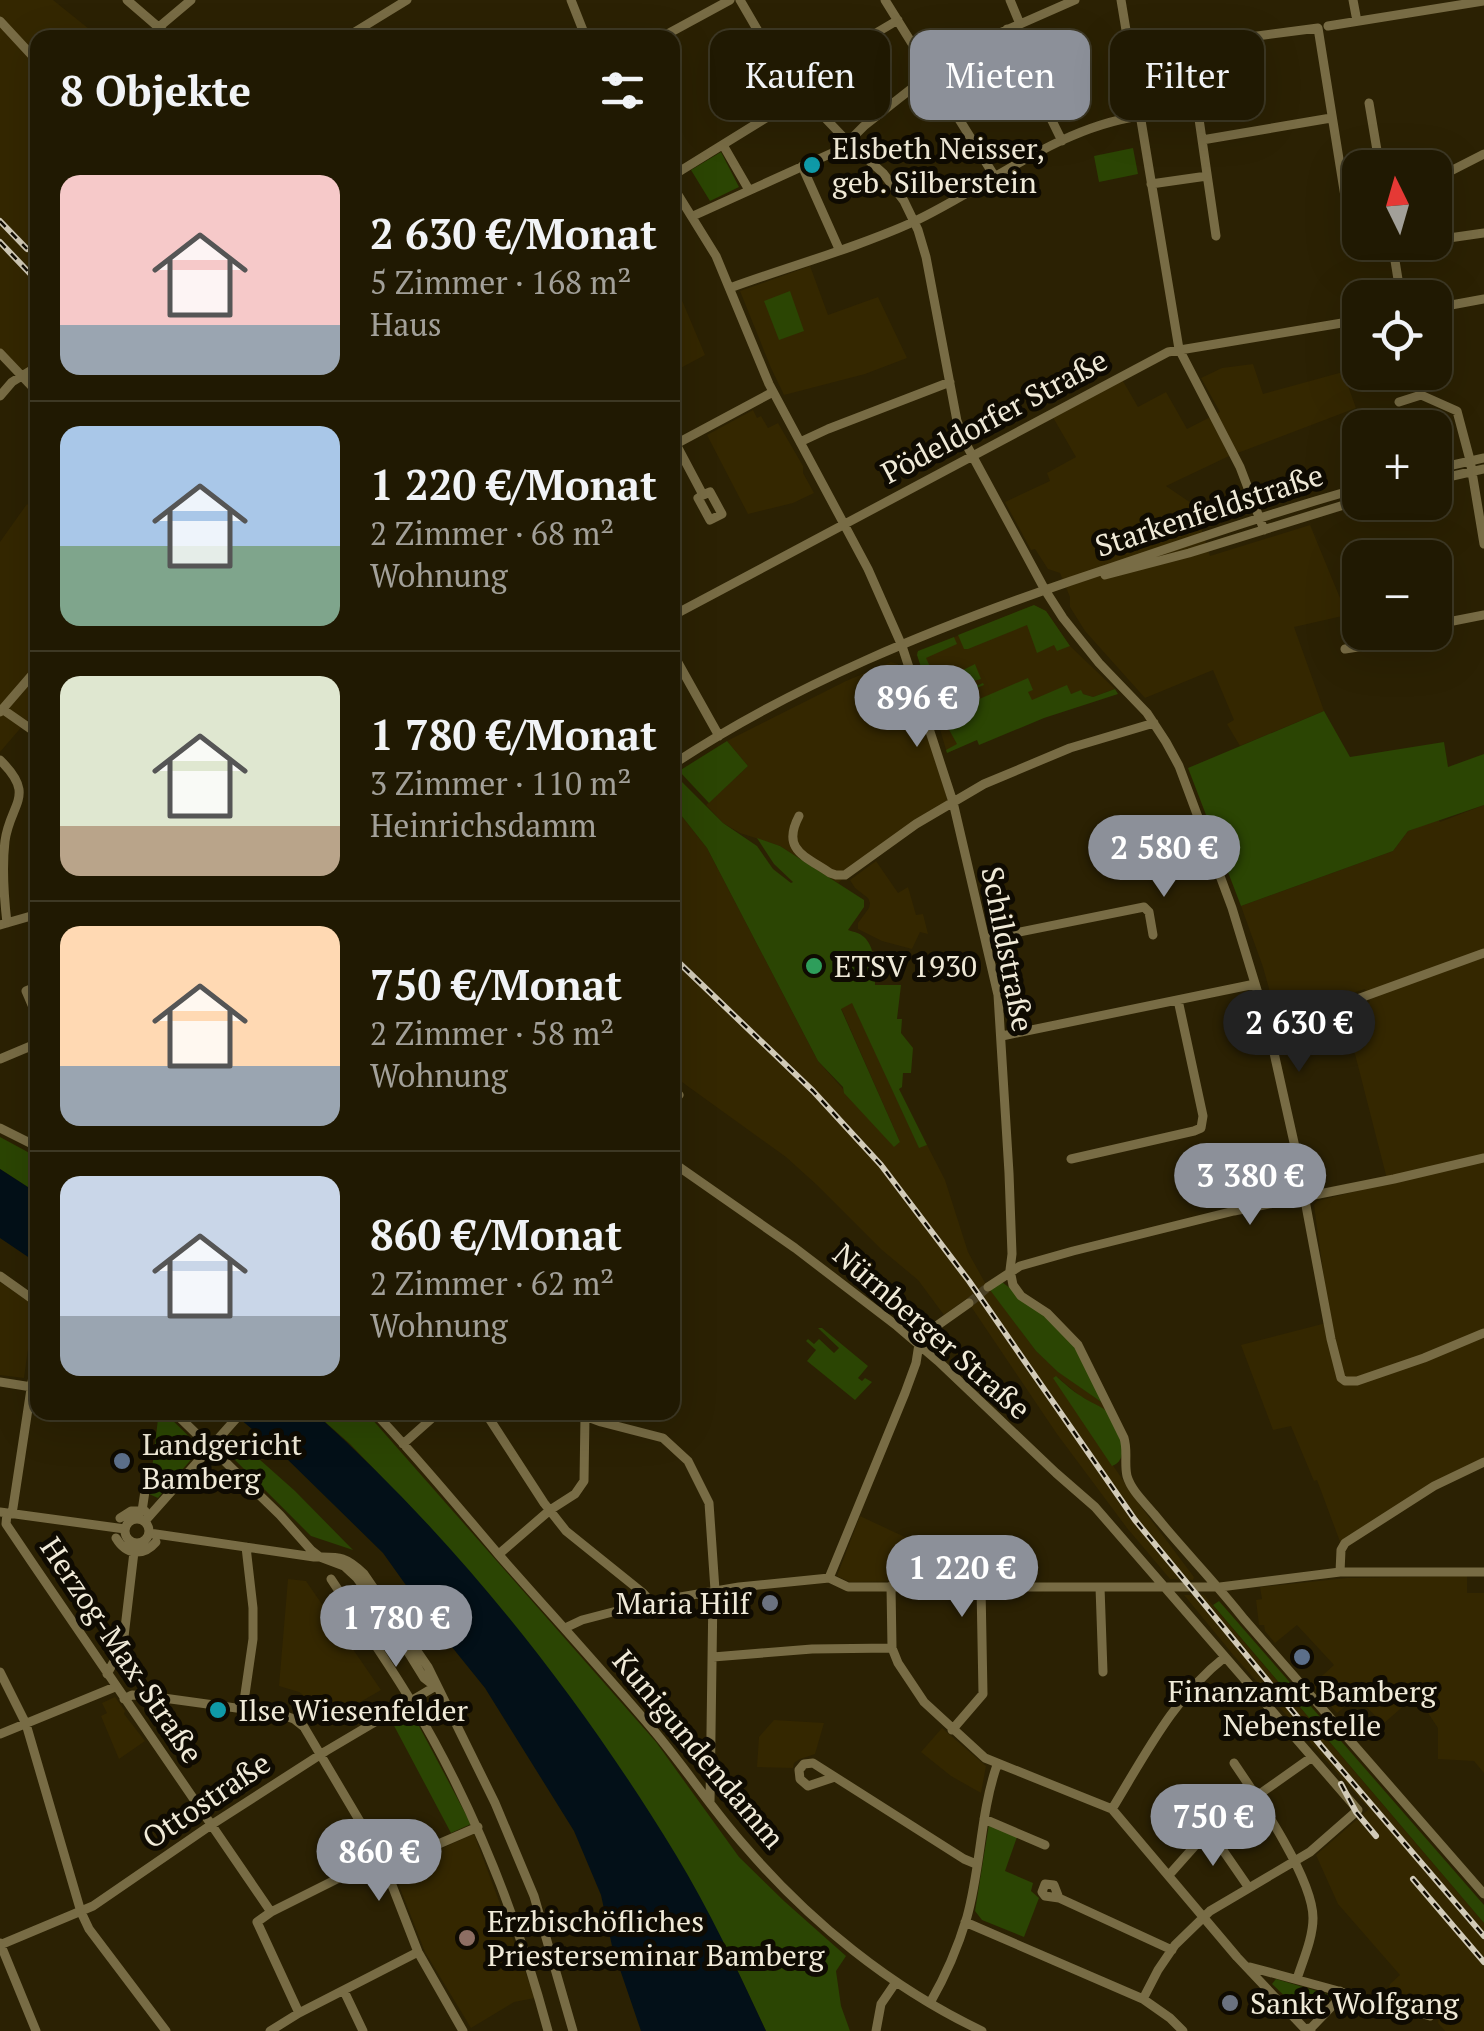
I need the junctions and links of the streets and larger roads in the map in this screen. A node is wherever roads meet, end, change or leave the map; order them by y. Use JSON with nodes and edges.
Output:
{"nodes":[{"id":1,"x":128,"y":0,"type":"edge"},
{"id":2,"x":192,"y":0,"type":"edge"},
{"id":3,"x":407,"y":0,"type":"edge"},
{"id":4,"x":570,"y":0,"type":"edge"},
{"id":5,"x":730,"y":0,"type":"edge"},
{"id":6,"x":740,"y":0,"type":"edge"},
{"id":7,"x":885,"y":0,"type":"edge"},
{"id":8,"x":1010,"y":0,"type":"edge"},
{"id":9,"x":1075,"y":0,"type":"edge"},
{"id":10,"x":1121,"y":0,"type":"edge"},
{"id":11,"x":1353,"y":0,"type":"edge"},
{"id":12,"x":1484,"y":0,"type":"edge"},
{"id":13,"x":1356,"y":16,"type":"dead end"},
{"id":14,"x":0,"y":20,"type":"edge"},
{"id":15,"x":898,"y":20,"type":"junction"},
{"id":16,"x":1020,"y":24,"type":"junction"},
{"id":17,"x":159,"y":26,"type":"junction"},
{"id":18,"x":1323,"y":27,"type":"junction"},
{"id":19,"x":1007,"y":29,"type":"joint"},
{"id":20,"x":163,"y":30,"type":"edge"},
{"id":21,"x":358,"y":30,"type":"edge"},
{"id":22,"x":583,"y":30,"type":"edge"},
{"id":23,"x":675,"y":30,"type":"edge"},
{"id":24,"x":757,"y":30,"type":"edge"},
{"id":25,"x":881,"y":30,"type":"edge"},
{"id":26,"x":1126,"y":30,"type":"edge"},
{"id":27,"x":1264,"y":35,"type":"edge"},
{"id":28,"x":910,"y":40,"type":"edge"},
{"id":29,"x":30,"y":53,"type":"edge"},
{"id":30,"x":910,"y":89,"type":"edge"},
{"id":31,"x":1370,"y":103,"type":"dead end"},
{"id":32,"x":1331,"y":118,"type":"junction"},
{"id":33,"x":763,"y":120,"type":"edge"},
{"id":34,"x":827,"y":120,"type":"edge"},
{"id":35,"x":959,"y":120,"type":"edge"},
{"id":36,"x":1114,"y":120,"type":"edge"},
{"id":37,"x":1141,"y":120,"type":"edge"},
{"id":38,"x":1198,"y":120,"type":"edge"},
{"id":39,"x":1202,"y":140,"type":"junction"},
{"id":40,"x":1062,"y":141,"type":"junction"},
{"id":41,"x":848,"y":142,"type":"junction"},
{"id":42,"x":723,"y":145,"type":"junction"},
{"id":43,"x":1377,"y":150,"type":"edge"},
{"id":44,"x":1484,"y":154,"type":"edge"},
{"id":45,"x":802,"y":166,"type":"junction"},
{"id":46,"x":1452,"y":170,"type":"edge"},
{"id":47,"x":680,"y":171,"type":"edge"},
{"id":48,"x":1207,"y":176,"type":"junction"},
{"id":49,"x":995,"y":177,"type":"junction"},
{"id":50,"x":1342,"y":181,"type":"edge"},
{"id":51,"x":1151,"y":184,"type":"junction"},
{"id":52,"x":748,"y":190,"type":"junction"},
{"id":53,"x":680,"y":196,"type":"edge"},
{"id":54,"x":694,"y":216,"type":"junction"},
{"id":55,"x":914,"y":222,"type":"junction"},
{"id":56,"x":1484,"y":232,"type":"edge"},
{"id":57,"x":1216,"y":236,"type":"dead end"},
{"id":58,"x":1452,"y":237,"type":"edge"},
{"id":59,"x":839,"y":249,"type":"junction"},
{"id":60,"x":730,"y":288,"type":"junction"},
{"id":61,"x":1484,"y":299,"type":"edge"},
{"id":62,"x":1452,"y":305,"type":"edge"},
{"id":63,"x":1342,"y":323,"type":"edge"},
{"id":64,"x":1178,"y":349,"type":"junction"},
{"id":65,"x":0,"y":354,"type":"edge"},
{"id":66,"x":30,"y":370,"type":"edge"},
{"id":67,"x":22,"y":375,"type":"junction"},
{"id":68,"x":950,"y":382,"type":"junction"},
{"id":69,"x":30,"y":384,"type":"edge"},
{"id":70,"x":773,"y":392,"type":"junction"},
{"id":71,"x":0,"y":396,"type":"edge"},
{"id":72,"x":1398,"y":402,"type":"dead end"},
{"id":73,"x":680,"y":442,"type":"edge"},
{"id":74,"x":800,"y":442,"type":"junction"},
{"id":75,"x":680,"y":455,"type":"edge"},
{"id":76,"x":972,"y":456,"type":"junction"},
{"id":77,"x":1484,"y":458,"type":"edge"},
{"id":78,"x":1470,"y":460,"type":"junction"},
{"id":79,"x":1452,"y":464,"type":"edge"},
{"id":80,"x":1484,"y":469,"type":"edge"},
{"id":81,"x":1472,"y":472,"type":"junction"},
{"id":82,"x":1452,"y":476,"type":"edge"},
{"id":83,"x":703,"y":495,"type":"dead end"},
{"id":84,"x":1342,"y":495,"type":"edge"},
{"id":85,"x":1342,"y":506,"type":"edge"},
{"id":86,"x":844,"y":524,"type":"junction"},
{"id":87,"x":1262,"y":525,"type":"junction"},
{"id":88,"x":1484,"y":544,"type":"edge"},
{"id":89,"x":1045,"y":590,"type":"junction"},
{"id":90,"x":680,"y":612,"type":"edge"},
{"id":91,"x":1484,"y":615,"type":"edge"},
{"id":92,"x":1452,"y":621,"type":"edge"},
{"id":93,"x":902,"y":646,"type":"junction"},
{"id":94,"x":680,"y":667,"type":"edge"},
{"id":95,"x":30,"y":677,"type":"edge"},
{"id":96,"x":1,"y":711,"type":"edge"},
{"id":97,"x":1154,"y":723,"type":"junction"},
{"id":98,"x":30,"y":729,"type":"edge"},
{"id":99,"x":718,"y":736,"type":"junction"},
{"id":100,"x":0,"y":760,"type":"edge"},
{"id":101,"x":680,"y":760,"type":"edge"},
{"id":102,"x":953,"y":802,"type":"junction"},
{"id":103,"x":799,"y":816,"type":"dead end"},
{"id":104,"x":30,"y":916,"type":"edge"},
{"id":105,"x":3,"y":924,"type":"edge"},
{"id":106,"x":1153,"y":935,"type":"dead end"},
{"id":107,"x":985,"y":939,"type":"junction"},
{"id":108,"x":1484,"y":953,"type":"edge"},
{"id":109,"x":1255,"y":984,"type":"junction"},
{"id":110,"x":1178,"y":1000,"type":"junction"},
{"id":111,"x":1268,"y":1026,"type":"junction"},
{"id":112,"x":1002,"y":1036,"type":"junction"},
{"id":113,"x":30,"y":1046,"type":"edge"},
{"id":114,"x":0,"y":1059,"type":"edge"},
{"id":115,"x":0,"y":1128,"type":"edge"},
{"id":116,"x":30,"y":1143,"type":"edge"},
{"id":117,"x":1484,"y":1158,"type":"edge"},
{"id":118,"x":1071,"y":1159,"type":"dead end"},
{"id":119,"x":680,"y":1168,"type":"edge"},
{"id":120,"x":1305,"y":1196,"type":"junction"},
{"id":121,"x":1010,"y":1270,"type":"junction"},
{"id":122,"x":0,"y":1276,"type":"edge"},
{"id":123,"x":988,"y":1287,"type":"tunnel mouth"},
{"id":124,"x":30,"y":1297,"type":"edge"},
{"id":125,"x":969,"y":1303,"type":"tunnel mouth"},
{"id":126,"x":1484,"y":1333,"type":"edge"},
{"id":127,"x":918,"y":1344,"type":"junction"},
{"id":128,"x":0,"y":1382,"type":"edge"},
{"id":129,"x":30,"y":1386,"type":"edge"},
{"id":130,"x":30,"y":1405,"type":"edge"},
{"id":131,"x":182,"y":1420,"type":"edge"},
{"id":132,"x":235,"y":1420,"type":"edge"},
{"id":133,"x":381,"y":1420,"type":"edge"},
{"id":134,"x":431,"y":1420,"type":"edge"},
{"id":135,"x":491,"y":1420,"type":"edge"},
{"id":136,"x":584,"y":1420,"type":"edge"},
{"id":137,"x":604,"y":1420,"type":"edge"},
{"id":138,"x":403,"y":1444,"type":"junction"},
{"id":139,"x":211,"y":1449,"type":"junction"},
{"id":140,"x":1484,"y":1462,"type":"edge"},
{"id":141,"x":145,"y":1491,"type":"dead end"},
{"id":142,"x":550,"y":1510,"type":"junction"},
{"id":143,"x":6,"y":1513,"type":"edge"},
{"id":144,"x":144,"y":1515,"type":"junction"},
{"id":145,"x":120,"y":1518,"type":"dead end"},
{"id":146,"x":124,"y":1529,"type":"junction"},
{"id":147,"x":296,"y":1534,"type":"junction"},
{"id":148,"x":116,"y":1538,"type":"dead end"},
{"id":149,"x":152,"y":1538,"type":"junction"},
{"id":150,"x":246,"y":1547,"type":"junction"},
{"id":151,"x":134,"y":1552,"type":"junction"},
{"id":152,"x":288,"y":1553,"type":"junction"},
{"id":153,"x":499,"y":1554,"type":"junction"},
{"id":154,"x":320,"y":1557,"type":"junction"},
{"id":155,"x":1142,"y":1560,"type":"junction"},
{"id":156,"x":1340,"y":1572,"type":"junction"},
{"id":157,"x":1484,"y":1572,"type":"edge"},
{"id":158,"x":829,"y":1578,"type":"junction"},
{"id":159,"x":332,"y":1579,"type":"dead end"},
{"id":160,"x":1248,"y":1584,"type":"junction"},
{"id":161,"x":891,"y":1586,"type":"junction"},
{"id":162,"x":980,"y":1587,"type":"junction"},
{"id":163,"x":1100,"y":1587,"type":"junction"},
{"id":164,"x":1220,"y":1587,"type":"junction"},
{"id":165,"x":1135,"y":1588,"type":"junction"},
{"id":166,"x":1166,"y":1588,"type":"junction"},
{"id":167,"x":714,"y":1591,"type":"junction"},
{"id":168,"x":651,"y":1602,"type":"junction"},
{"id":169,"x":1236,"y":1609,"type":"junction"},
{"id":170,"x":565,"y":1628,"type":"junction"},
{"id":171,"x":892,"y":1648,"type":"junction"},
{"id":172,"x":713,"y":1657,"type":"junction"},
{"id":173,"x":1225,"y":1658,"type":"junction"},
{"id":174,"x":0,"y":1672,"type":"edge"},
{"id":175,"x":1103,"y":1672,"type":"dead end"},
{"id":176,"x":107,"y":1674,"type":"junction"},
{"id":177,"x":116,"y":1686,"type":"junction"},
{"id":178,"x":436,"y":1686,"type":"junction"},
{"id":179,"x":124,"y":1699,"type":"junction"},
{"id":180,"x":411,"y":1701,"type":"junction"},
{"id":181,"x":244,"y":1704,"type":"junction"},
{"id":182,"x":26,"y":1724,"type":"junction"},
{"id":183,"x":952,"y":1730,"type":"junction"},
{"id":184,"x":0,"y":1734,"type":"edge"},
{"id":185,"x":321,"y":1754,"type":"junction"},
{"id":186,"x":1312,"y":1756,"type":"junction"},
{"id":187,"x":1234,"y":1763,"type":"dead end"},
{"id":188,"x":998,"y":1765,"type":"junction"},
{"id":189,"x":835,"y":1777,"type":"dead end"},
{"id":190,"x":1257,"y":1796,"type":"junction"},
{"id":191,"x":710,"y":1803,"type":"junction"},
{"id":192,"x":1112,"y":1809,"type":"junction"},
{"id":193,"x":984,"y":1818,"type":"junction"},
{"id":194,"x":212,"y":1825,"type":"junction"},
{"id":195,"x":478,"y":1827,"type":"junction"},
{"id":196,"x":1209,"y":1830,"type":"junction"},
{"id":197,"x":1044,"y":1845,"type":"dead end"},
{"id":198,"x":383,"y":1862,"type":"junction"},
{"id":199,"x":1294,"y":1862,"type":"junction"},
{"id":200,"x":976,"y":1864,"type":"junction"},
{"id":201,"x":1169,"y":1875,"type":"junction"},
{"id":202,"x":1249,"y":1888,"type":"junction"},
{"id":203,"x":1484,"y":1894,"type":"edge"},
{"id":204,"x":1059,"y":1898,"type":"dead end"},
{"id":205,"x":82,"y":1912,"type":"junction"},
{"id":206,"x":270,"y":1912,"type":"junction"},
{"id":207,"x":1204,"y":1916,"type":"junction"},
{"id":208,"x":965,"y":1922,"type":"junction"},
{"id":209,"x":0,"y":1944,"type":"edge"},
{"id":210,"x":1172,"y":1950,"type":"junction"},
{"id":211,"x":418,"y":1952,"type":"junction"},
{"id":212,"x":1247,"y":1966,"type":"junction"},
{"id":213,"x":1298,"y":1979,"type":"junction"},
{"id":214,"x":896,"y":1982,"type":"junction"},
{"id":215,"x":344,"y":1991,"type":"junction"},
{"id":216,"x":1340,"y":1991,"type":"junction"},
{"id":217,"x":1143,"y":1999,"type":"junction"},
{"id":218,"x":930,"y":2003,"type":"junction"},
{"id":219,"x":298,"y":2013,"type":"junction"},
{"id":220,"x":1430,"y":2016,"type":"dead end"},
{"id":221,"x":276,"y":2030,"type":"edge"},
{"id":222,"x":977,"y":2030,"type":"edge"},
{"id":223,"x":1307,"y":2030,"type":"edge"},
{"id":224,"x":36,"y":2031,"type":"edge"},
{"id":225,"x":166,"y":2031,"type":"edge"},
{"id":226,"x":364,"y":2031,"type":"edge"},
{"id":227,"x":464,"y":2031,"type":"edge"},
{"id":228,"x":548,"y":2031,"type":"edge"},
{"id":229,"x":573,"y":2031,"type":"edge"},
{"id":230,"x":876,"y":2031,"type":"edge"},
{"id":231,"x":1183,"y":2031,"type":"edge"}],
"edges":[{"from":1,"to":17,"type":"street"},
{"from":2,"to":17,"type":"street"},
{"from":3,"to":21,"type":"street"},
{"from":4,"to":22,"type":"street"},
{"from":5,"to":23,"type":"street"},
{"from":6,"to":24,"type":"street"},
{"from":7,"to":15,"type":"street"},
{"from":8,"to":16,"type":"street"},
{"from":9,"to":16,"type":"street"},
{"from":10,"to":26,"type":"street"},
{"from":11,"to":13,"type":"street"},
{"from":12,"to":18,"type":"street"},
{"from":14,"to":29,"type":"street"},
{"from":15,"to":25,"type":"street"},
{"from":15,"to":28,"type":"street"},
{"from":16,"to":19,"type":"street"},
{"from":17,"to":20,"type":"street"},
{"from":18,"to":27,"type":"street"},
{"from":18,"to":32,"type":"street"},
{"from":19,"to":40,"type":"street"},
{"from":30,"to":41,"type":"street"},
{"from":31,"to":43,"type":"street"},
{"from":32,"to":39,"type":"street"},
{"from":32,"to":50,"type":"street"},
{"from":33,"to":42,"type":"street"},
{"from":34,"to":41,"type":"street"},
{"from":35,"to":49,"type":"street"},
{"from":36,"to":40,"type":"street"},
{"from":37,"to":51,"type":"street"},
{"from":38,"to":39,"type":"street"},
{"from":39,"to":48,"type":"street"},
{"from":40,"to":49,"type":"street"},
{"from":41,"to":45,"type":"street"},
{"from":41,"to":55,"type":"street"},
{"from":42,"to":47,"type":"street"},
{"from":42,"to":52,"type":"street"},
{"from":44,"to":46,"type":"street"},
{"from":45,"to":52,"type":"street"},
{"from":45,"to":59,"type":"street"},
{"from":48,"to":51,"type":"street"},
{"from":48,"to":57,"type":"street"},
{"from":49,"to":55,"type":"street"},
{"from":51,"to":64,"type":"street"},
{"from":52,"to":54,"type":"street"},
{"from":53,"to":54,"type":"street","name":"Schildstraße"},
{"from":54,"to":60,"type":"street","name":"Schildstraße"},
{"from":55,"to":59,"type":"street"},
{"from":55,"to":68,"type":"street"},
{"from":56,"to":58,"type":"street"},
{"from":59,"to":60,"type":"street"},
{"from":60,"to":70,"type":"street","name":"Schildstraße"},
{"from":61,"to":62,"type":"street"},
{"from":63,"to":64,"type":"street","name":"Pödeldorfer Straße"},
{"from":64,"to":76,"type":"street","name":"Pödeldorfer Straße"},
{"from":64,"to":87,"type":"street"},
{"from":65,"to":67,"type":"street"},
{"from":66,"to":67,"type":"street"},
{"from":67,"to":69,"type":"street"},
{"from":67,"to":71,"type":"street"},
{"from":68,"to":74,"type":"street"},
{"from":68,"to":76,"type":"street"},
{"from":70,"to":73,"type":"street"},
{"from":70,"to":74,"type":"street","name":"Schildstraße"},
{"from":72,"to":78,"type":"street"},
{"from":74,"to":86,"type":"street","name":"Schildstraße"},
{"from":75,"to":83,"type":"street"},
{"from":76,"to":86,"type":"street","name":"Pödeldorfer Straße"},
{"from":76,"to":89,"type":"street"},
{"from":77,"to":78,"type":"street"},
{"from":78,"to":79,"type":"street"},
{"from":78,"to":81,"type":"street"},
{"from":80,"to":81,"type":"street"},
{"from":81,"to":82,"type":"street"},
{"from":81,"to":88,"type":"street"},
{"from":84,"to":87,"type":"street","name":"Starkenfeldstraße"},
{"from":85,"to":87,"type":"street","name":"Starkenfeldstraße"},
{"from":86,"to":90,"type":"street","name":"Pödeldorfer Straße"},
{"from":86,"to":93,"type":"street","name":"Schildstraße"},
{"from":87,"to":89,"type":"street","name":"Starkenfeldstraße"},
{"from":89,"to":93,"type":"street","name":"Starkenfeldstraße"},
{"from":89,"to":97,"type":"street"},
{"from":91,"to":92,"type":"street"},
{"from":93,"to":99,"type":"street","name":"Starkenfeldstraße"},
{"from":93,"to":102,"type":"street","name":"Schildstraße"},
{"from":94,"to":99,"type":"street"},
{"from":95,"to":96,"type":"street"},
{"from":96,"to":98,"type":"street"},
{"from":97,"to":102,"type":"street"},
{"from":97,"to":109,"type":"street"},
{"from":99,"to":101,"type":"street","name":"Starkenfeldstraße"},
{"from":100,"to":105,"type":"street"},
{"from":102,"to":103,"type":"street"},
{"from":102,"to":107,"type":"street","name":"Schildstraße"},
{"from":104,"to":105,"type":"street"},
{"from":106,"to":107,"type":"street"},
{"from":107,"to":112,"type":"street","name":"Schildstraße"},
{"from":108,"to":111,"type":"street"},
{"from":109,"to":110,"type":"street"},
{"from":109,"to":111,"type":"street"},
{"from":110,"to":112,"type":"street"},
{"from":110,"to":118,"type":"street"},
{"from":111,"to":120,"type":"street"},
{"from":112,"to":121,"type":"street","name":"Schildstraße"},
{"from":113,"to":114,"type":"street"},
{"from":115,"to":116,"type":"street"},
{"from":117,"to":120,"type":"street"},
{"from":119,"to":127,"type":"street","name":"Nürnberger Straße"},
{"from":120,"to":121,"type":"street"},
{"from":120,"to":126,"type":"street"},
{"from":121,"to":123,"type":"street"},
{"from":121,"to":164,"type":"street"},
{"from":122,"to":124,"type":"street"},
{"from":125,"to":127,"type":"street"},
{"from":127,"to":155,"type":"street","name":"Nürnberger Straße"},
{"from":127,"to":158,"type":"street"},
{"from":128,"to":129,"type":"street"},
{"from":130,"to":143,"type":"street"},
{"from":131,"to":139,"type":"street"},
{"from":132,"to":139,"type":"street"},
{"from":133,"to":138,"type":"street","name":"Kunigundendamm"},
{"from":134,"to":138,"type":"street"},
{"from":135,"to":142,"type":"street"},
{"from":136,"to":142,"type":"street"},
{"from":137,"to":167,"type":"street"},
{"from":138,"to":153,"type":"street","name":"Kunigundendamm"},
{"from":139,"to":144,"type":"street"},
{"from":139,"to":147,"type":"street"},
{"from":140,"to":156,"type":"street"},
{"from":141,"to":144,"type":"street"},
{"from":142,"to":153,"type":"street"},
{"from":142,"to":168,"type":"street"},
{"from":143,"to":146,"type":"street"},
{"from":143,"to":176,"type":"street","name":"Herzog-Max-Straße"},
{"from":144,"to":145,"type":"street"},
{"from":144,"to":146,"type":"street"},
{"from":144,"to":149,"type":"street"},
{"from":146,"to":149,"type":"street"},
{"from":147,"to":152,"type":"street"},
{"from":147,"to":154,"type":"street"},
{"from":148,"to":151,"type":"street"},
{"from":149,"to":150,"type":"street"},
{"from":149,"to":151,"type":"street"},
{"from":150,"to":152,"type":"street"},
{"from":150,"to":181,"type":"street"},
{"from":151,"to":176,"type":"street"},
{"from":152,"to":154,"type":"street"},
{"from":153,"to":170,"type":"street","name":"Kunigundendamm"},
{"from":154,"to":178,"type":"street"},
{"from":155,"to":165,"type":"street"},
{"from":155,"to":166,"type":"street","name":"Nürnberger Straße"},
{"from":156,"to":157,"type":"street"},
{"from":156,"to":160,"type":"street"},
{"from":158,"to":161,"type":"street"},
{"from":158,"to":167,"type":"street"},
{"from":159,"to":180,"type":"street"},
{"from":160,"to":164,"type":"street"},
{"from":160,"to":169,"type":"street"},
{"from":161,"to":162,"type":"street"},
{"from":161,"to":171,"type":"street"},
{"from":162,"to":163,"type":"street"},
{"from":162,"to":183,"type":"street"},
{"from":163,"to":165,"type":"street"},
{"from":163,"to":175,"type":"street"},
{"from":164,"to":166,"type":"street"},
{"from":164,"to":169,"type":"street"},
{"from":165,"to":166,"type":"street"},
{"from":166,"to":173,"type":"street","name":"Nürnberger Straße"},
{"from":167,"to":168,"type":"street"},
{"from":167,"to":172,"type":"street"},
{"from":168,"to":170,"type":"street"},
{"from":169,"to":203,"type":"street"},
{"from":170,"to":191,"type":"street","name":"Kunigundendamm"},
{"from":171,"to":172,"type":"street"},
{"from":171,"to":183,"type":"street"},
{"from":172,"to":191,"type":"street"},
{"from":173,"to":186,"type":"street","name":"Nürnberger Straße"},
{"from":173,"to":192,"type":"street"},
{"from":174,"to":182,"type":"street"},
{"from":176,"to":177,"type":"street","name":"Herzog-Max-Straße"},
{"from":177,"to":179,"type":"street","name":"Herzog-Max-Straße"},
{"from":177,"to":182,"type":"street"},
{"from":178,"to":180,"type":"street","name":"Ottostraße"},
{"from":178,"to":229,"type":"street"},
{"from":179,"to":181,"type":"street"},
{"from":179,"to":194,"type":"street","name":"Herzog-Max-Straße"},
{"from":180,"to":185,"type":"street","name":"Ottostraße"},
{"from":180,"to":195,"type":"street"},
{"from":181,"to":185,"type":"street"},
{"from":182,"to":184,"type":"street"},
{"from":182,"to":205,"type":"street"},
{"from":183,"to":188,"type":"street"},
{"from":185,"to":194,"type":"street","name":"Ottostraße"},
{"from":185,"to":198,"type":"street"},
{"from":186,"to":190,"type":"street"},
{"from":186,"to":199,"type":"street","name":"Nürnberger Straße"},
{"from":187,"to":190,"type":"street"},
{"from":188,"to":192,"type":"street"},
{"from":188,"to":193,"type":"street"},
{"from":189,"to":200,"type":"street"},
{"from":190,"to":196,"type":"street"},
{"from":190,"to":199,"type":"street"},
{"from":191,"to":214,"type":"street","name":"Kunigundendamm"},
{"from":192,"to":201,"type":"street"},
{"from":193,"to":197,"type":"street"},
{"from":193,"to":200,"type":"street"},
{"from":194,"to":205,"type":"street","name":"Ottostraße"},
{"from":194,"to":206,"type":"street","name":"Herzog-Max-Straße"},
{"from":195,"to":198,"type":"street"},
{"from":195,"to":228,"type":"street"},
{"from":196,"to":201,"type":"street"},
{"from":196,"to":202,"type":"street"},
{"from":198,"to":206,"type":"street"},
{"from":198,"to":211,"type":"street"},
{"from":199,"to":202,"type":"street"},
{"from":199,"to":213,"type":"street"},
{"from":200,"to":208,"type":"street"},
{"from":201,"to":207,"type":"street"},
{"from":202,"to":207,"type":"street"},
{"from":204,"to":210,"type":"street"},
{"from":205,"to":209,"type":"street","name":"Ottostraße"},
{"from":205,"to":225,"type":"street"},
{"from":206,"to":219,"type":"street"},
{"from":207,"to":210,"type":"street"},
{"from":207,"to":212,"type":"street"},
{"from":208,"to":217,"type":"street"},
{"from":208,"to":218,"type":"street"},
{"from":209,"to":224,"type":"street"},
{"from":210,"to":217,"type":"street"},
{"from":211,"to":215,"type":"street"},
{"from":211,"to":227,"type":"street"},
{"from":212,"to":213,"type":"street"},
{"from":212,"to":223,"type":"street"},
{"from":213,"to":216,"type":"street"},
{"from":214,"to":218,"type":"street","name":"Kunigundendamm"},
{"from":214,"to":230,"type":"street"},
{"from":215,"to":219,"type":"street"},
{"from":215,"to":226,"type":"street"},
{"from":216,"to":220,"type":"street"},
{"from":216,"to":223,"type":"street"},
{"from":217,"to":231,"type":"street"},
{"from":218,"to":222,"type":"street","name":"Kunigundendamm"},
{"from":219,"to":221,"type":"street"}]}
